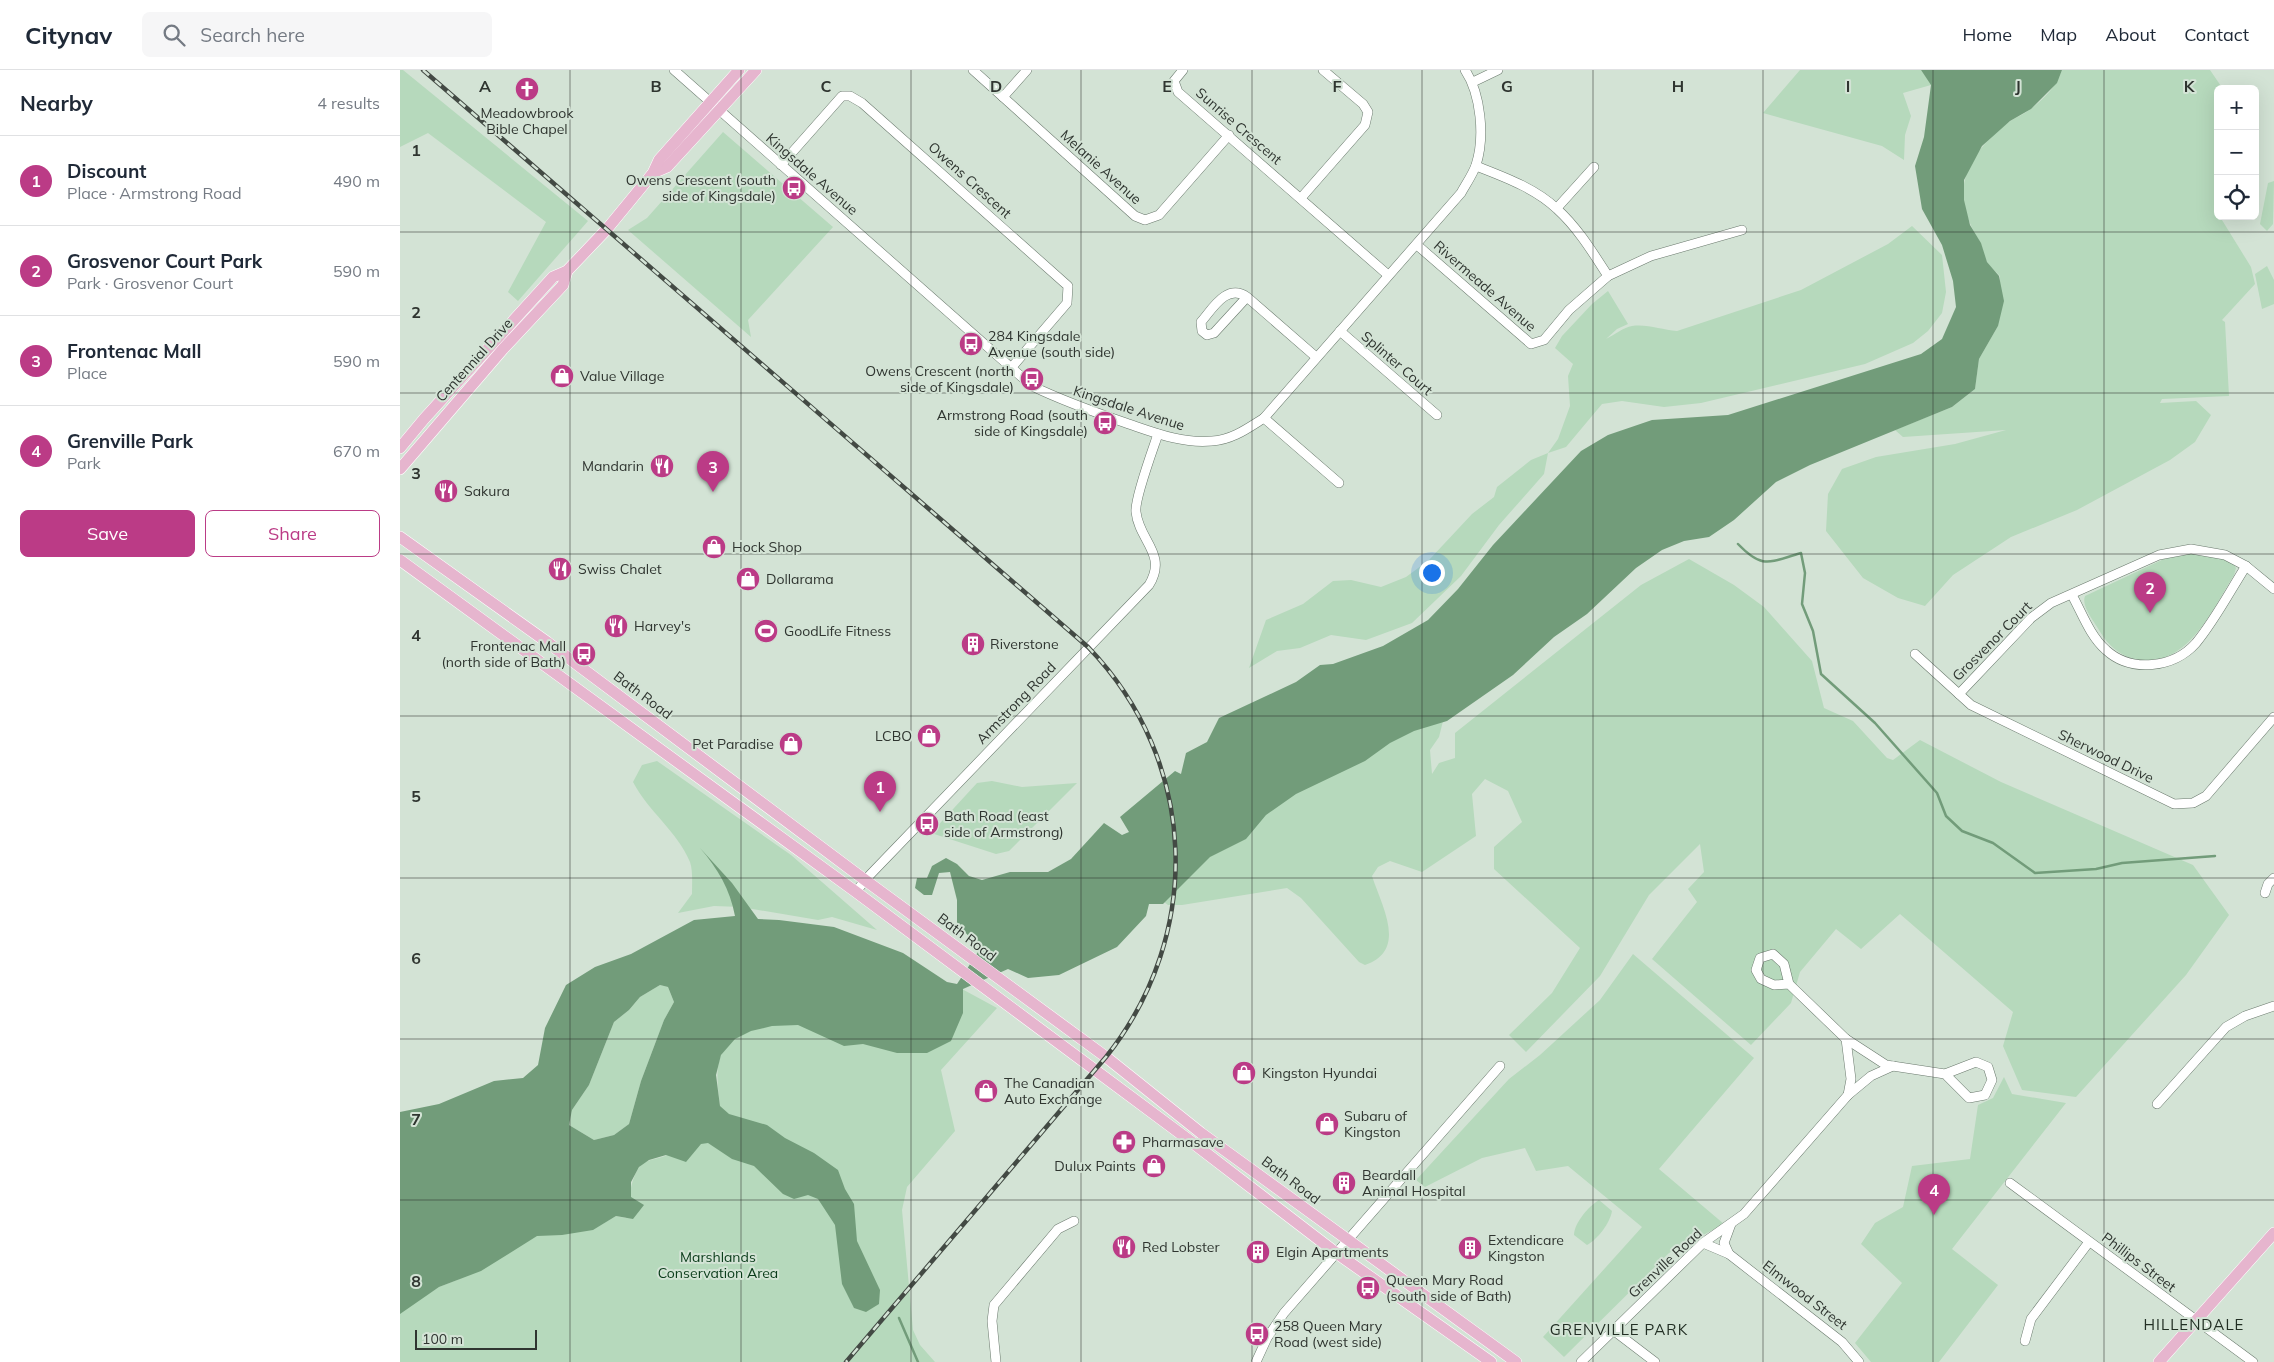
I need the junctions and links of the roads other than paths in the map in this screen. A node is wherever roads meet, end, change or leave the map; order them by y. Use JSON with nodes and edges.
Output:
{"nodes":[{"id":1,"x":674,"y":70,"type":"edge"},
{"id":2,"x":738,"y":70,"type":"edge"},
{"id":3,"x":756,"y":70,"type":"edge"},
{"id":4,"x":973,"y":70,"type":"edge"},
{"id":5,"x":1027,"y":70,"type":"edge"},
{"id":6,"x":1183,"y":70,"type":"edge"},
{"id":7,"x":1323,"y":70,"type":"edge"},
{"id":8,"x":1465,"y":70,"type":"edge"},
{"id":9,"x":1498,"y":70,"type":"edge"},
{"id":10,"x":1473,"y":82,"type":"junction"},
{"id":11,"x":1004,"y":97,"type":"junction"},
{"id":12,"x":715,"y":106,"type":"junction"},
{"id":13,"x":1229,"y":135,"type":"junction"},
{"id":14,"x":782,"y":165,"type":"junction"},
{"id":15,"x":1476,"y":166,"type":"junction"},
{"id":16,"x":1594,"y":167,"type":"dead end"},
{"id":17,"x":1300,"y":198,"type":"junction"},
{"id":18,"x":1557,"y":208,"type":"junction"},
{"id":19,"x":1742,"y":230,"type":"dead end"},
{"id":20,"x":1417,"y":245,"type":"junction"},
{"id":21,"x":567,"y":271,"type":"junction"},
{"id":22,"x":1388,"y":275,"type":"junction"},
{"id":23,"x":1608,"y":276,"type":"junction"},
{"id":24,"x":1247,"y":297,"type":"junction"},
{"id":25,"x":1340,"y":331,"type":"junction"},
{"id":26,"x":1316,"y":357,"type":"junction"},
{"id":27,"x":1012,"y":367,"type":"junction"},
{"id":28,"x":1437,"y":416,"type":"dead end"},
{"id":29,"x":1264,"y":418,"type":"junction"},
{"id":30,"x":1158,"y":434,"type":"junction"},
{"id":31,"x":400,"y":448,"type":"edge"},
{"id":32,"x":400,"y":469,"type":"edge"},
{"id":33,"x":1339,"y":484,"type":"dead end"},
{"id":34,"x":400,"y":537,"type":"edge"},
{"id":35,"x":400,"y":560,"type":"edge"},
{"id":36,"x":2246,"y":566,"type":"junction"},
{"id":37,"x":2274,"y":589,"type":"edge"},
{"id":38,"x":2072,"y":595,"type":"junction"},
{"id":39,"x":1915,"y":654,"type":"dead end"},
{"id":40,"x":1959,"y":694,"type":"junction"},
{"id":41,"x":2274,"y":718,"type":"edge"},
{"id":42,"x":2274,"y":878,"type":"edge"},
{"id":43,"x":864,"y":880,"type":"junction"},
{"id":44,"x":856,"y":892,"type":"junction"},
{"id":45,"x":2265,"y":893,"type":"dead end"},
{"id":46,"x":1789,"y":984,"type":"dead end"},
{"id":47,"x":2274,"y":1006,"type":"edge"},
{"id":48,"x":1846,"y":1039,"type":"junction"},
{"id":49,"x":1500,"y":1066,"type":"dead end"},
{"id":50,"x":1893,"y":1066,"type":"junction"},
{"id":51,"x":1945,"y":1074,"type":"junction"},
{"id":52,"x":1848,"y":1096,"type":"junction"},
{"id":53,"x":2158,"y":1104,"type":"dead end"},
{"id":54,"x":1201,"y":1133,"type":"junction"},
{"id":55,"x":1194,"y":1143,"type":"junction"},
{"id":56,"x":2010,"y":1183,"type":"dead end"},
{"id":57,"x":1074,"y":1221,"type":"dead end"},
{"id":58,"x":1731,"y":1224,"type":"junction"},
{"id":59,"x":2274,"y":1233,"type":"edge"},
{"id":60,"x":1346,"y":1240,"type":"junction"},
{"id":61,"x":2089,"y":1242,"type":"junction"},
{"id":62,"x":1703,"y":1243,"type":"junction"},
{"id":63,"x":1335,"y":1252,"type":"junction"},
{"id":64,"x":1729,"y":1254,"type":"junction"},
{"id":65,"x":2196,"y":1321,"type":"junction"},
{"id":66,"x":1613,"y":1330,"type":"junction"},
{"id":67,"x":2026,"y":1341,"type":"dead end"},
{"id":68,"x":996,"y":1362,"type":"edge"},
{"id":69,"x":1256,"y":1362,"type":"edge"},
{"id":70,"x":1491,"y":1362,"type":"edge"},
{"id":71,"x":1516,"y":1362,"type":"edge"},
{"id":72,"x":1581,"y":1362,"type":"edge"},
{"id":73,"x":1655,"y":1362,"type":"edge"},
{"id":74,"x":1859,"y":1362,"type":"edge"},
{"id":75,"x":2159,"y":1362,"type":"edge"},
{"id":76,"x":2253,"y":1362,"type":"edge"}],
"edges":[{"from":1,"to":12,"type":"street","name":"Kingsdale Avenue"},
{"from":2,"to":12,"type":"main road","name":"Centennial Drive"},
{"from":3,"to":12,"type":"main road","name":"Centennial Drive"},
{"from":4,"to":11,"type":"street","name":"Melanie Avenue"},
{"from":5,"to":11,"type":"street"},
{"from":6,"to":13,"type":"street","name":"Sunrise Crescent"},
{"from":7,"to":17,"type":"street"},
{"from":8,"to":10,"type":"street","name":"Kingsdale Avenue"},
{"from":9,"to":10,"type":"street"},
{"from":10,"to":15,"type":"street","name":"Kingsdale Avenue"},
{"from":11,"to":13,"type":"street","name":"Melanie Avenue"},
{"from":12,"to":14,"type":"street","name":"Kingsdale Avenue"},
{"from":12,"to":21,"type":"main road","name":"Centennial Drive"},
{"from":13,"to":17,"type":"street","name":"Sunrise Crescent"},
{"from":14,"to":27,"type":"street","name":"Kingsdale Avenue"},
{"from":14,"to":27,"type":"street","name":"Owens Crescent"},
{"from":15,"to":18,"type":"street"},
{"from":15,"to":20,"type":"street","name":"Kingsdale Avenue"},
{"from":16,"to":18,"type":"street"},
{"from":17,"to":22,"type":"street","name":"Sunrise Crescent"},
{"from":18,"to":23,"type":"street"},
{"from":19,"to":23,"type":"street","name":"Rivermeade Avenue"},
{"from":20,"to":22,"type":"street","name":"Kingsdale Avenue"},
{"from":20,"to":23,"type":"street","name":"Rivermeade Avenue"},
{"from":21,"to":31,"type":"main road","name":"Centennial Drive"},
{"from":21,"to":32,"type":"main road","name":"Centennial Drive"},
{"from":22,"to":25,"type":"street","name":"Kingsdale Avenue"},
{"from":24,"to":24,"type":"street"},
{"from":24,"to":26,"type":"street"},
{"from":25,"to":26,"type":"street","name":"Kingsdale Avenue"},
{"from":25,"to":28,"type":"street","name":"Splinter Court"},
{"from":26,"to":29,"type":"street","name":"Kingsdale Avenue"},
{"from":27,"to":30,"type":"street","name":"Kingsdale Avenue"},
{"from":29,"to":30,"type":"street","name":"Kingsdale Avenue"},
{"from":29,"to":33,"type":"street"},
{"from":30,"to":43,"type":"street","name":"Armstrong Road"},
{"from":34,"to":43,"type":"main road","name":"Bath Road"},
{"from":35,"to":44,"type":"main road"},
{"from":36,"to":37,"type":"street","name":"Grosvenor Court"},
{"from":36,"to":38,"type":"street","name":"Grosvenor Court"},
{"from":36,"to":38,"type":"street"},
{"from":38,"to":40,"type":"street","name":"Grosvenor Court"},
{"from":39,"to":40,"type":"street","name":"Sherwood Drive"},
{"from":40,"to":41,"type":"street","name":"Sherwood Drive"},
{"from":42,"to":45,"type":"street"},
{"from":43,"to":44,"type":"street","name":"Armstrong Road"},
{"from":43,"to":54,"type":"main road","name":"Bath Road"},
{"from":44,"to":55,"type":"main road"},
{"from":46,"to":48,"type":"street"},
{"from":47,"to":53,"type":"street"},
{"from":48,"to":50,"type":"street"},
{"from":48,"to":52,"type":"street"},
{"from":49,"to":60,"type":"street"},
{"from":50,"to":51,"type":"street"},
{"from":50,"to":52,"type":"street","name":"Grenville Road"},
{"from":51,"to":51,"type":"street"},
{"from":52,"to":58,"type":"street","name":"Grenville Road"},
{"from":54,"to":55,"type":"main road"},
{"from":54,"to":60,"type":"main road","name":"Bath Road"},
{"from":55,"to":63,"type":"main road"},
{"from":56,"to":61,"type":"street","name":"Phillips Street"},
{"from":57,"to":68,"type":"street"},
{"from":58,"to":62,"type":"street","name":"Grenville Road"},
{"from":58,"to":64,"type":"street"},
{"from":59,"to":65,"type":"main road"},
{"from":60,"to":63,"type":"street"},
{"from":60,"to":71,"type":"main road","name":"Bath Road"},
{"from":61,"to":65,"type":"street","name":"Phillips Street"},
{"from":61,"to":67,"type":"street"},
{"from":62,"to":64,"type":"street","name":"Elmwood Street"},
{"from":62,"to":66,"type":"street","name":"Grenville Road"},
{"from":63,"to":69,"type":"street"},
{"from":63,"to":70,"type":"main road"},
{"from":64,"to":74,"type":"street","name":"Elmwood Street"},
{"from":65,"to":75,"type":"main road"},
{"from":65,"to":76,"type":"street","name":"Phillips Street"},
{"from":66,"to":72,"type":"street","name":"Grenville Road"},
{"from":66,"to":73,"type":"street"}]}
